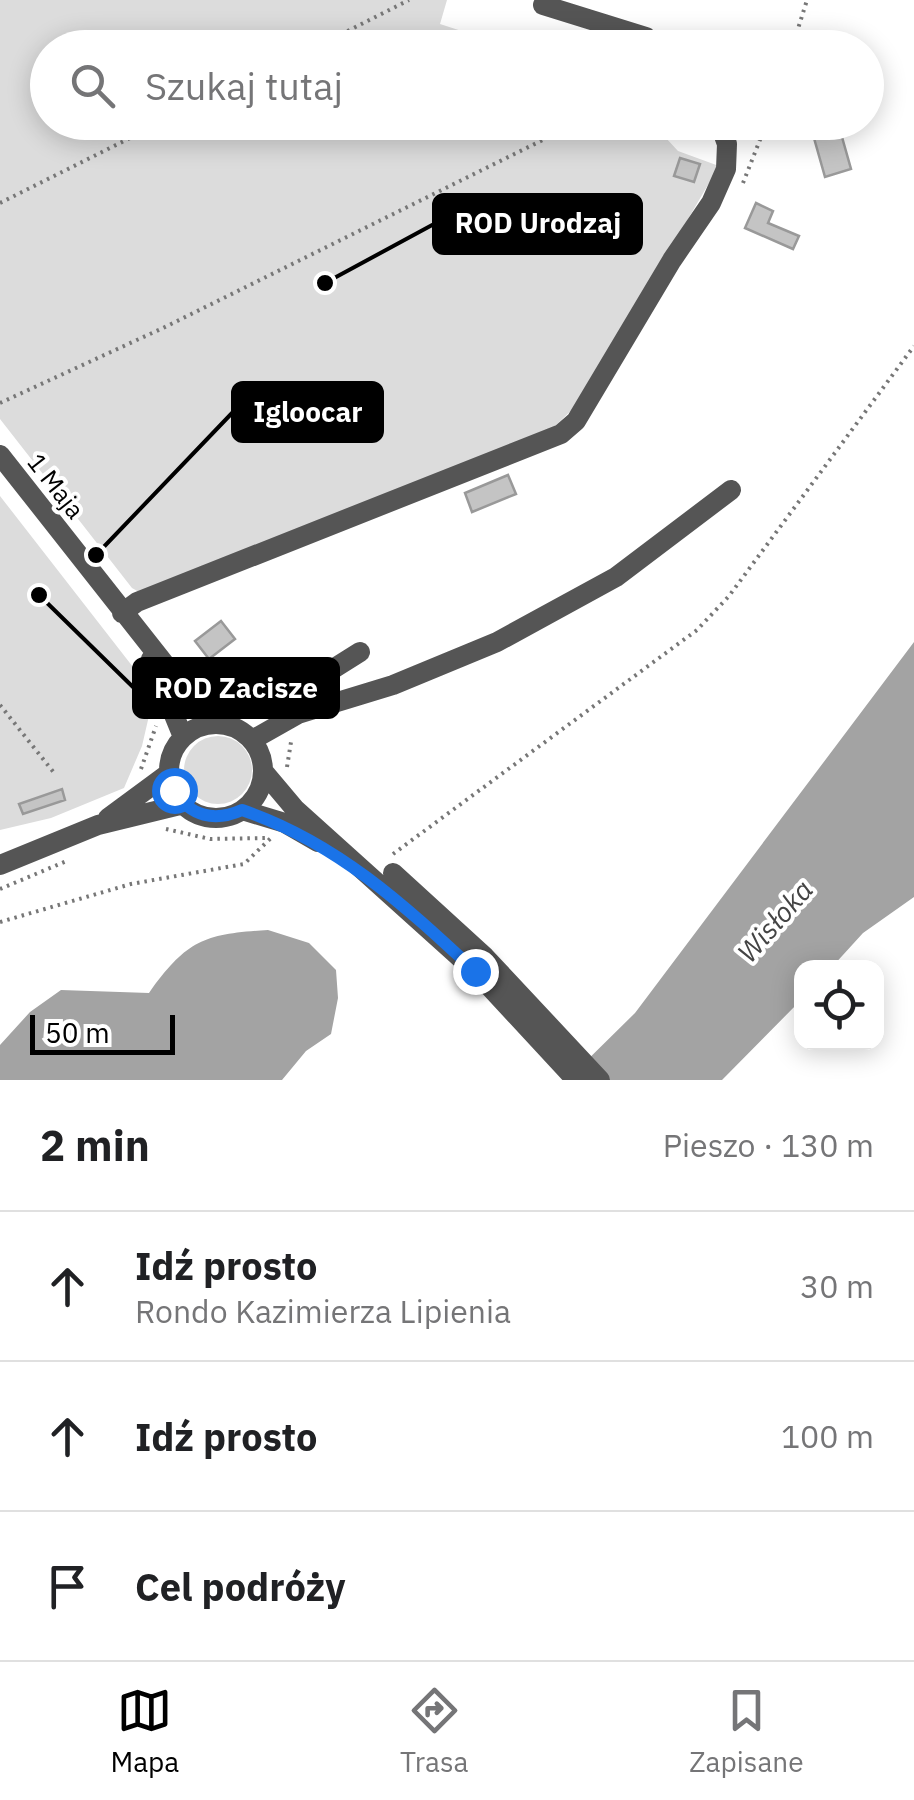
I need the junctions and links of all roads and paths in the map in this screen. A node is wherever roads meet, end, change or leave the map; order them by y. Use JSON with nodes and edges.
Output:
{"nodes":[{"id":1,"x":410,"y":0,"type":"edge"},
{"id":2,"x":807,"y":0,"type":"edge"},
{"id":3,"x":543,"y":6,"type":"dead end"},
{"id":4,"x":350,"y":30,"type":"edge"},
{"id":5,"x":623,"y":30,"type":"edge"},
{"id":6,"x":798,"y":30,"type":"edge"},
{"id":7,"x":126,"y":140,"type":"edge"},
{"id":8,"x":543,"y":140,"type":"edge"},
{"id":9,"x":726,"y":140,"type":"edge"},
{"id":10,"x":0,"y":203,"type":"edge"},
{"id":11,"x":914,"y":346,"type":"edge"},
{"id":12,"x":0,"y":403,"type":"edge"},
{"id":13,"x":0,"y":456,"type":"edge"},
{"id":14,"x":731,"y":490,"type":"dead end"},
{"id":15,"x":122,"y":613,"type":"junction"},
{"id":16,"x":144,"y":644,"type":"junction"},
{"id":17,"x":360,"y":652,"type":"dead end"},
{"id":18,"x":214,"y":700,"type":"dead end"},
{"id":19,"x":0,"y":705,"type":"edge"},
{"id":20,"x":272,"y":711,"type":"dead end"},
{"id":21,"x":160,"y":714,"type":"dead end"},
{"id":22,"x":298,"y":714,"type":"junction"},
{"id":23,"x":212,"y":724,"type":"junction"},
{"id":24,"x":183,"y":737,"type":"junction"},
{"id":25,"x":252,"y":740,"type":"junction"},
{"id":26,"x":263,"y":771,"type":"junction"},
{"id":27,"x":170,"y":773,"type":"junction"},
{"id":28,"x":55,"y":774,"type":"dead end"},
{"id":29,"x":136,"y":782,"type":"dead end"},
{"id":30,"x":184,"y":804,"type":"junction"},
{"id":31,"x":242,"y":810,"type":"junction"},
{"id":32,"x":154,"y":824,"type":"dead end"},
{"id":33,"x":98,"y":825,"type":"junction"},
{"id":34,"x":272,"y":838,"type":"junction"},
{"id":35,"x":282,"y":840,"type":"dead end"},
{"id":36,"x":351,"y":861,"type":"junction"},
{"id":37,"x":0,"y":866,"type":"edge"},
{"id":38,"x":385,"y":875,"type":"junction"},
{"id":39,"x":0,"y":922,"type":"edge"},
{"id":40,"x":576,"y":1080,"type":"edge"},
{"id":41,"x":600,"y":1080,"type":"edge"}],
"edges":[{"from":1,"to":4,"type":"path"},
{"from":2,"to":6,"type":"path"},
{"from":3,"to":5,"type":"street"},
{"from":7,"to":10,"type":"path"},
{"from":8,"to":12,"type":"path"},
{"from":9,"to":15,"type":"street"},
{"from":11,"to":38,"type":"path"},
{"from":13,"to":15,"type":"street","name":"1 Maja"},
{"from":14,"to":22,"type":"street"},
{"from":15,"to":16,"type":"street","name":"1 Maja"},
{"from":16,"to":23,"type":"street","name":"1 Maja"},
{"from":16,"to":24,"type":"street","name":"1 Maja"},
{"from":17,"to":22,"type":"street"},
{"from":18,"to":20,"type":"path"},
{"from":19,"to":28,"type":"path"},
{"from":21,"to":29,"type":"path"},
{"from":22,"to":25,"type":"street"},
{"from":23,"to":24,"type":"street"},
{"from":23,"to":25,"type":"street"},
{"from":24,"to":27,"type":"street"},
{"from":25,"to":26,"type":"street"},
{"from":26,"to":31,"type":"street"},
{"from":26,"to":36,"type":"street"},
{"from":27,"to":30,"type":"street"},
{"from":27,"to":33,"type":"street"},
{"from":30,"to":31,"type":"street"},
{"from":30,"to":33,"type":"street"},
{"from":31,"to":36,"type":"street"},
{"from":32,"to":34,"type":"path"},
{"from":33,"to":37,"type":"street"},
{"from":34,"to":35,"type":"path"},
{"from":34,"to":39,"type":"path"},
{"from":36,"to":38,"type":"street"},
{"from":38,"to":40,"type":"street"},
{"from":38,"to":41,"type":"street"}]}
